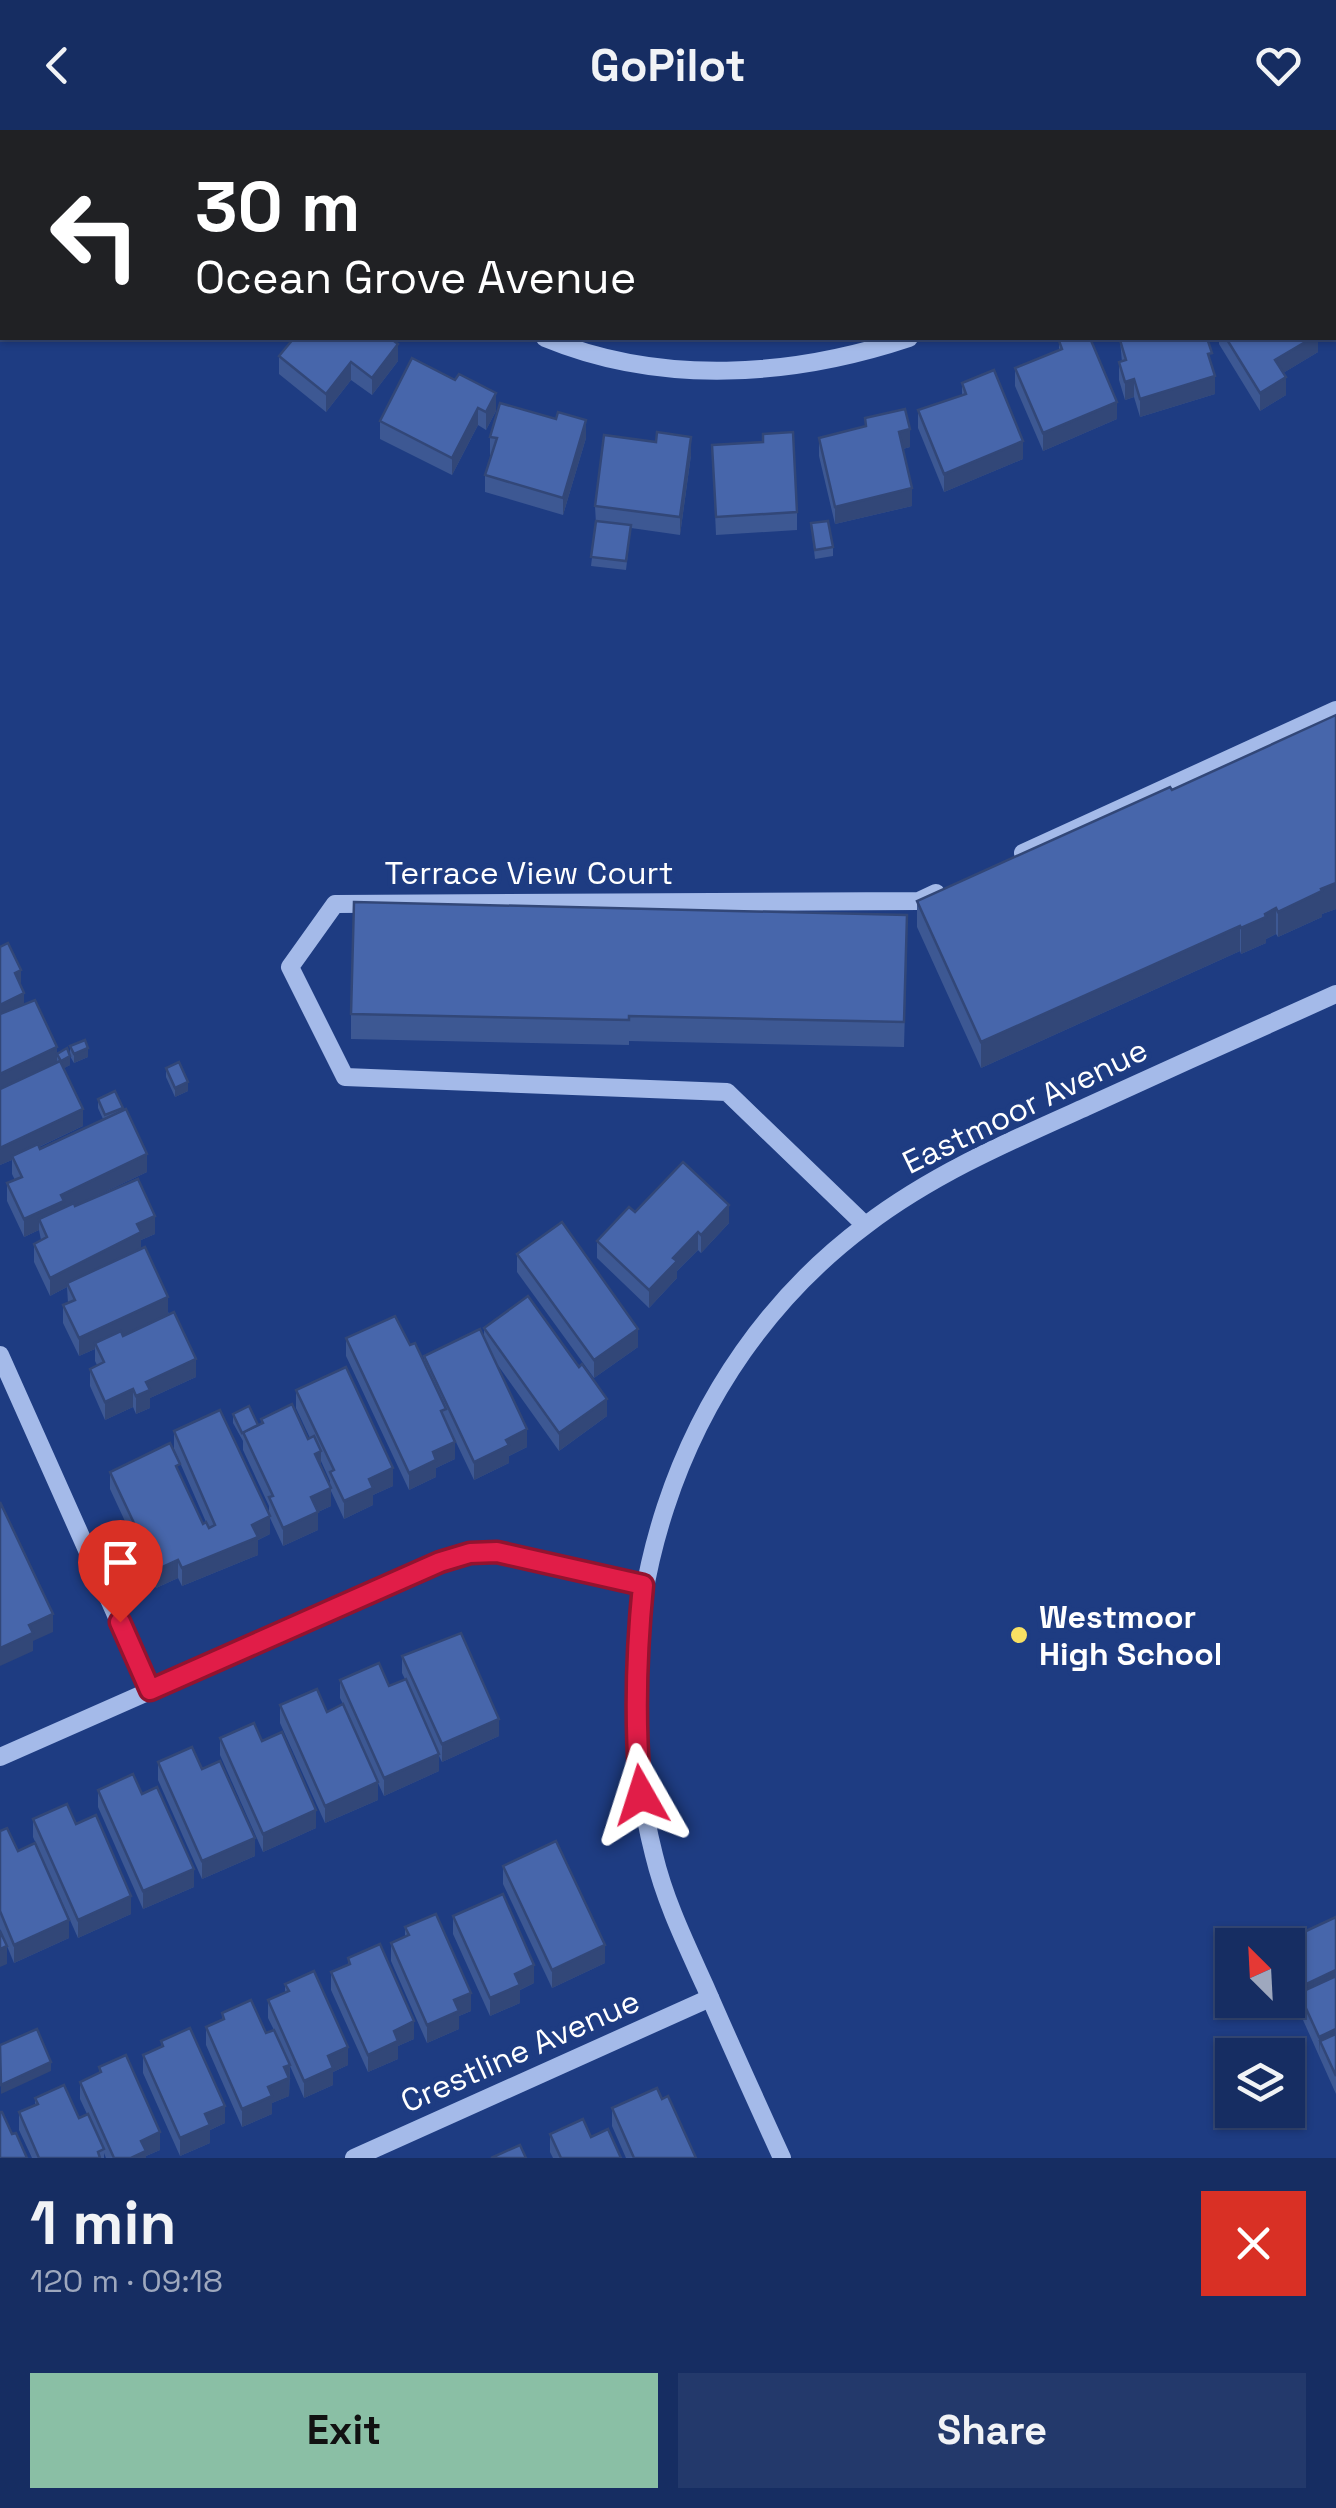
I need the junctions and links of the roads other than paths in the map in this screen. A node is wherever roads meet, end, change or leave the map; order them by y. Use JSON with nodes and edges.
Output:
{"nodes":[{"id":1,"x":551,"y":340,"type":"edge"},
{"id":2,"x":903,"y":340,"type":"edge"},
{"id":3,"x":1336,"y":710,"type":"edge"},
{"id":4,"x":1010,"y":860,"type":"edge"},
{"id":5,"x":955,"y":884,"type":"edge"},
{"id":6,"x":1336,"y":994,"type":"edge"},
{"id":7,"x":865,"y":1225,"type":"junction"},
{"id":8,"x":0,"y":1355,"type":"edge"},
{"id":9,"x":643,"y":1585,"type":"junction"},
{"id":10,"x":150,"y":1690,"type":"junction"},
{"id":11,"x":0,"y":1757,"type":"edge"},
{"id":12,"x":710,"y":1998,"type":"junction"},
{"id":13,"x":354,"y":2158,"type":"edge"},
{"id":14,"x":782,"y":2158,"type":"edge"}],
"edges":[{"from":1,"to":2,"type":"street"},
{"from":3,"to":4,"type":"street"},
{"from":5,"to":7,"type":"street","name":"Terrace View Court"},
{"from":6,"to":7,"type":"street","name":"Eastmoor Avenue"},
{"from":7,"to":9,"type":"street","name":"Eastmoor Avenue"},
{"from":8,"to":10,"type":"street"},
{"from":9,"to":10,"type":"street"},
{"from":9,"to":12,"type":"street","name":"Eastmoor Avenue"},
{"from":10,"to":11,"type":"street"},
{"from":12,"to":13,"type":"street","name":"Crestline Avenue"},
{"from":12,"to":14,"type":"street","name":"Eastmoor Avenue"}]}
